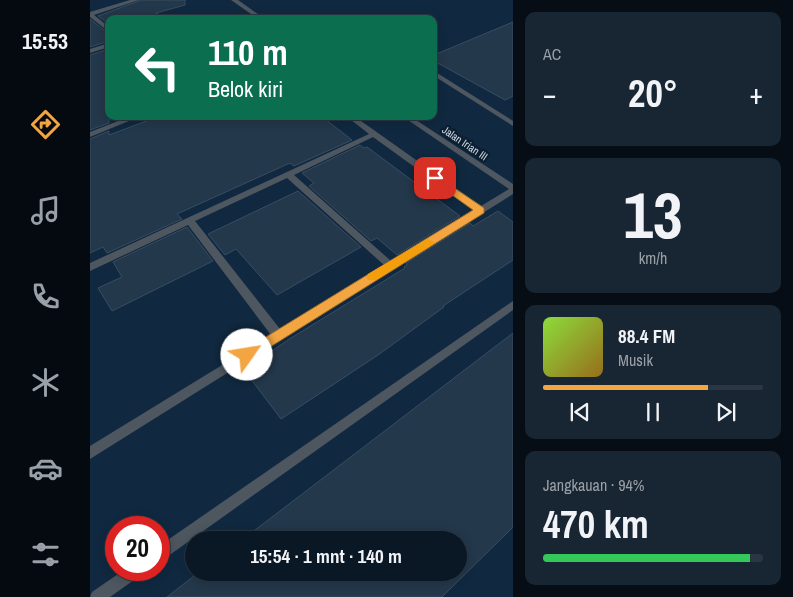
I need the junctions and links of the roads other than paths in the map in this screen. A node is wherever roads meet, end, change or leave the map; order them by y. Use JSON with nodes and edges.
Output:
{"nodes":[{"id":1,"x":117,"y":0,"type":"edge"},
{"id":2,"x":136,"y":0,"type":"edge"},
{"id":3,"x":234,"y":0,"type":"edge"},
{"id":4,"x":90,"y":7,"type":"edge"},
{"id":5,"x":256,"y":15,"type":"edge"},
{"id":6,"x":105,"y":27,"type":"edge"},
{"id":7,"x":105,"y":46,"type":"edge"},
{"id":8,"x":90,"y":51,"type":"edge"},
{"id":9,"x":437,"y":75,"type":"edge"},
{"id":10,"x":513,"y":113,"type":"edge"},
{"id":11,"x":503,"y":118,"type":"junction"},
{"id":12,"x":128,"y":120,"type":"edge"},
{"id":13,"x":355,"y":120,"type":"edge"},
{"id":14,"x":411,"y":120,"type":"edge"},
{"id":15,"x":513,"y":124,"type":"edge"},
{"id":16,"x":374,"y":134,"type":"junction"},
{"id":17,"x":90,"y":135,"type":"edge"},
{"id":18,"x":288,"y":174,"type":"junction"},
{"id":19,"x":513,"y":189,"type":"edge"},
{"id":20,"x":480,"y":210,"type":"junction"},
{"id":21,"x":189,"y":220,"type":"junction"},
{"id":22,"x":391,"y":266,"type":"junction"},
{"id":23,"x":90,"y":267,"type":"edge"},
{"id":24,"x":513,"y":305,"type":"edge"},
{"id":25,"x":278,"y":335,"type":"junction"},
{"id":26,"x":90,"y":453,"type":"edge"},
{"id":27,"x":170,"y":546,"type":"edge"},
{"id":28,"x":120,"y":581,"type":"edge"},
{"id":29,"x":97,"y":597,"type":"edge"}],
"edges":[{"from":1,"to":4,"type":"lane"},
{"from":2,"to":6,"type":"lane"},
{"from":3,"to":5,"type":"lane"},
{"from":7,"to":8,"type":"lane"},
{"from":9,"to":11,"type":"lane"},
{"from":10,"to":11,"type":"lane"},
{"from":11,"to":15,"type":"lane"},
{"from":12,"to":17,"type":"lane"},
{"from":13,"to":16,"type":"lane"},
{"from":14,"to":19,"type":"lane","name":"Jalan Irian III"},
{"from":16,"to":18,"type":"lane"},
{"from":16,"to":20,"type":"lane"},
{"from":18,"to":21,"type":"lane"},
{"from":18,"to":22,"type":"lane"},
{"from":19,"to":20,"type":"lane"},
{"from":20,"to":22,"type":"lane"},
{"from":21,"to":23,"type":"lane"},
{"from":21,"to":25,"type":"lane"},
{"from":22,"to":25,"type":"lane"},
{"from":24,"to":27,"type":"lane"},
{"from":25,"to":26,"type":"lane"},
{"from":28,"to":29,"type":"lane"}]}
